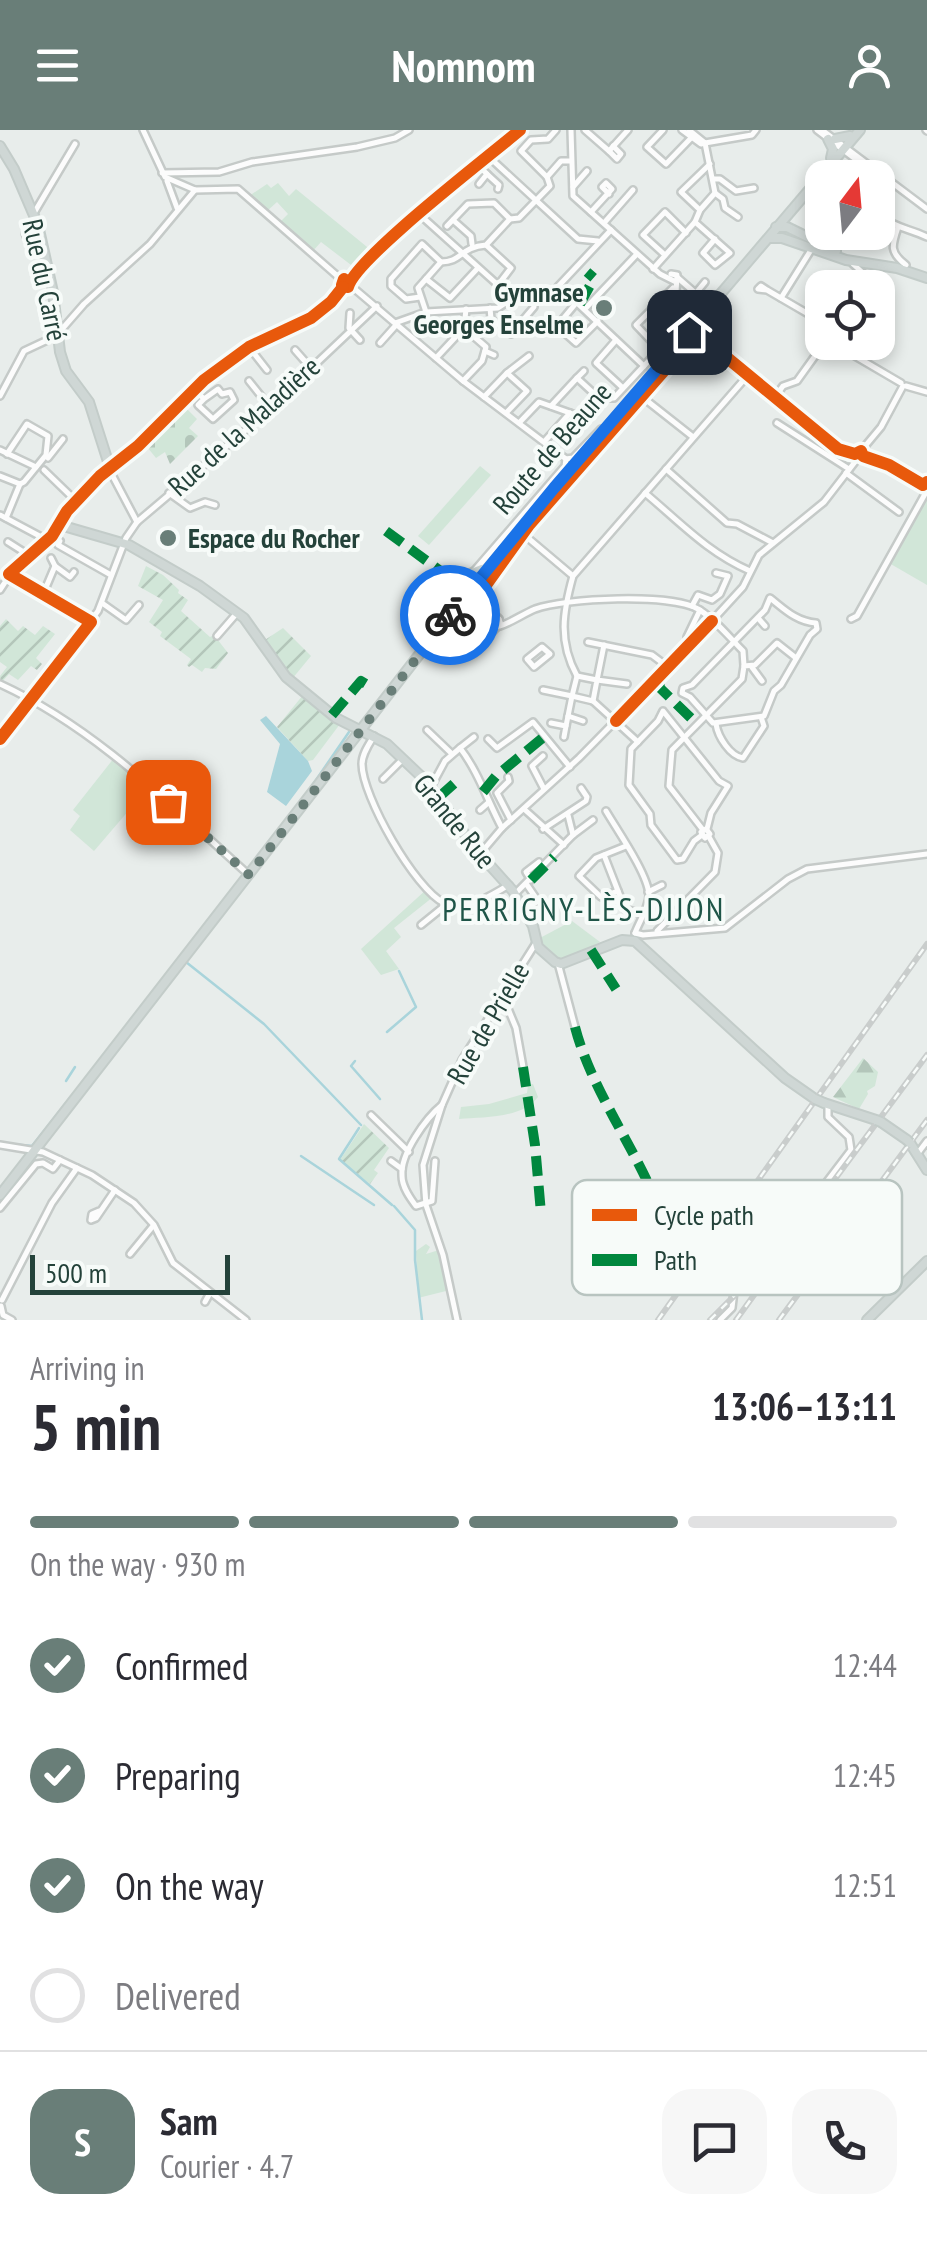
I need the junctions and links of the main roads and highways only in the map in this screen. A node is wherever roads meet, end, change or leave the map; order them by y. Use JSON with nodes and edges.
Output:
{"nodes":[{"id":1,"x":855,"y":134,"type":"edge"},
{"id":2,"x":0,"y":146,"type":"edge"},
{"id":3,"x":842,"y":148,"type":"junction"},
{"id":4,"x":832,"y":160,"type":"joint"},
{"id":5,"x":805,"y":190,"type":"edge"},
{"id":6,"x":805,"y":193,"type":"edge"},
{"id":7,"x":788,"y":214,"type":"junction"},
{"id":8,"x":776,"y":225,"type":"junction"},
{"id":9,"x":790,"y":228,"type":"junction"},
{"id":10,"x":769,"y":238,"type":"junction"},
{"id":11,"x":782,"y":238,"type":"junction"},
{"id":12,"x":927,"y":275,"type":"edge"},
{"id":13,"x":697,"y":319,"type":"junction"},
{"id":14,"x":64,"y":526,"type":"joint"},
{"id":15,"x":478,"y":581,"type":"junction"},
{"id":16,"x":359,"y":730,"type":"junction"},
{"id":17,"x":927,"y":1170,"type":"edge"},
{"id":18,"x":0,"y":1196,"type":"edge"},
{"id":19,"x":925,"y":1262,"type":"edge"},
{"id":20,"x":902,"y":1285,"type":"edge"},
{"id":21,"x":892,"y":1295,"type":"edge"},
{"id":22,"x":867,"y":1320,"type":"edge"}],
"edges":[{"from":1,"to":3,"type":"main road"},
{"from":1,"to":3,"type":"main road"},
{"from":2,"to":14,"type":"main road","name":"Rue du Carré"},
{"from":3,"to":4,"type":"main road"},
{"from":3,"to":4,"type":"main road"},
{"from":5,"to":8,"type":"main road","name":"Route de Beaune"},
{"from":6,"to":7,"type":"main road","name":"Route de Beaune"},
{"from":7,"to":8,"type":"main road","name":"Route de Beaune"},
{"from":7,"to":9,"type":"main road"},
{"from":8,"to":9,"type":"main road"},
{"from":8,"to":10,"type":"main road","name":"Route de Beaune"},
{"from":8,"to":11,"type":"main road"},
{"from":8,"to":13,"type":"main road","name":"Route de Beaune"},
{"from":9,"to":12,"type":"main road"},
{"from":10,"to":11,"type":"main road"},
{"from":10,"to":13,"type":"main road","name":"Route de Beaune"},
{"from":11,"to":12,"type":"main road"},
{"from":13,"to":15,"type":"main road","name":"Route de Beaune"},
{"from":13,"to":15,"type":"main road","name":"Route de Beaune"},
{"from":14,"to":16,"type":"main road","name":"Grande Rue"},
{"from":15,"to":16,"type":"main road","name":"Route de Beaune"},
{"from":16,"to":17,"type":"main road","name":"Grande Rue","bridge":true},
{"from":16,"to":18,"type":"main road"},
{"from":19,"to":20,"type":"main road"},
{"from":21,"to":22,"type":"main road"}]}
